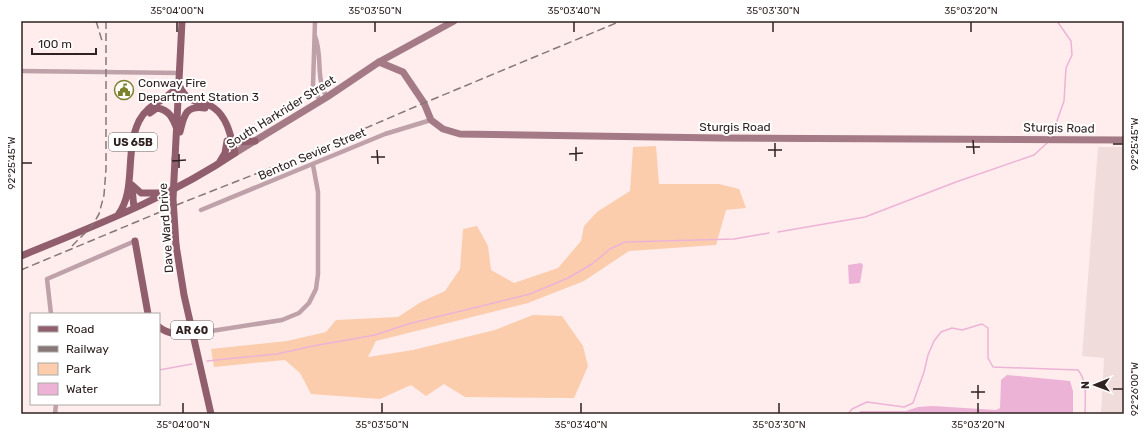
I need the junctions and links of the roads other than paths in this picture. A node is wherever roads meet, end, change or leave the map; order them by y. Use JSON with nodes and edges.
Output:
{"nodes":[{"id":1,"x":182,"y":21,"type":"edge"},
{"id":2,"x":314,"y":21,"type":"edge"},
{"id":3,"x":454,"y":21,"type":"edge"},
{"id":4,"x":315,"y":36,"type":"junction"},
{"id":5,"x":380,"y":62,"type":"junction"},
{"id":6,"x":21,"y":71,"type":"edge"},
{"id":7,"x":180,"y":73,"type":"junction"},
{"id":8,"x":179,"y":85,"type":"junction"},
{"id":9,"x":326,"y":97,"type":"junction"},
{"id":10,"x":320,"y":102,"type":"junction"},
{"id":11,"x":431,"y":120,"type":"junction"},
{"id":12,"x":177,"y":130,"type":"junction"},
{"id":13,"x":229,"y":140,"type":"junction"},
{"id":14,"x":1124,"y":140,"type":"edge"},
{"id":15,"x":254,"y":141,"type":"junction"},
{"id":16,"x":176,"y":150,"type":"junction"},
{"id":17,"x":234,"y":154,"type":"junction"},
{"id":18,"x":218,"y":164,"type":"junction"},
{"id":19,"x":313,"y":165,"type":"junction"},
{"id":20,"x":130,"y":187,"type":"junction"},
{"id":21,"x":165,"y":193,"type":"junction"},
{"id":22,"x":132,"y":209,"type":"junction"},
{"id":23,"x":201,"y":210,"type":"dead end"},
{"id":24,"x":117,"y":216,"type":"junction"},
{"id":25,"x":135,"y":241,"type":"joint"},
{"id":26,"x":21,"y":256,"type":"edge"},
{"id":27,"x":51,"y":313,"type":"edge"},
{"id":28,"x":148,"y":313,"type":"edge"},
{"id":29,"x":160,"y":327,"type":"edge"},
{"id":30,"x":192,"y":334,"type":"junction"},
{"id":31,"x":211,"y":414,"type":"edge"}],
"edges":[{"from":1,"to":7,"type":"main road","name":"Dave Ward Drive"},
{"from":2,"to":4,"type":"street"},
{"from":3,"to":5,"type":"street","name":"South Harkrider Street"},
{"from":4,"to":9,"type":"street"},
{"from":4,"to":10,"type":"street"},
{"from":5,"to":9,"type":"street","name":"South Harkrider Street"},
{"from":5,"to":11,"type":"street"},
{"from":6,"to":7,"type":"street"},
{"from":7,"to":8,"type":"main road","name":"Dave Ward Drive"},
{"from":8,"to":12,"type":"main road","name":"Dave Ward Drive","number":"AR 60"},
{"from":8,"to":13,"type":"main road"},
{"from":8,"to":20,"type":"main road","number":"US 65B"},
{"from":9,"to":10,"type":"street","name":"South Harkrider Street"},
{"from":10,"to":15,"type":"street","name":"South Harkrider Street"},
{"from":11,"to":14,"type":"street","name":"Sturgis Road"},
{"from":11,"to":19,"type":"street","name":"Benton Sevier Street"},
{"from":12,"to":16,"type":"main road","name":"Dave Ward Drive","number":"AR 60"},
{"from":12,"to":20,"type":"main road"},
{"from":13,"to":15,"type":"main road"},
{"from":13,"to":16,"type":"main road"},
{"from":13,"to":17,"type":"main road"},
{"from":13,"to":18,"type":"main road"},
{"from":15,"to":17,"type":"street","name":"South Harkrider Street"},
{"from":16,"to":30,"type":"main road","name":"Dave Ward Drive","number":"AR 60","bridge":true},
{"from":17,"to":18,"type":"main road","name":"South Harkrider Street"},
{"from":18,"to":21,"type":"main road","name":"South Harkrider Street"},
{"from":19,"to":23,"type":"street","name":"Benton Sevier Street"},
{"from":19,"to":30,"type":"street"},
{"from":20,"to":21,"type":"main road"},
{"from":20,"to":22,"type":"main road"},
{"from":20,"to":24,"type":"main road","number":"US 65B"},
{"from":21,"to":22,"type":"main road","name":"South Harkrider Street"},
{"from":22,"to":24,"type":"main road","name":"South Harkrider Street"},
{"from":24,"to":26,"type":"main road","name":"South Harkrider Street"},
{"from":25,"to":27,"type":"street"},
{"from":25,"to":28,"type":"main road"},
{"from":29,"to":30,"type":"main road"},
{"from":30,"to":31,"type":"main road","name":"Dave Ward Drive","number":"AR 60"}]}
